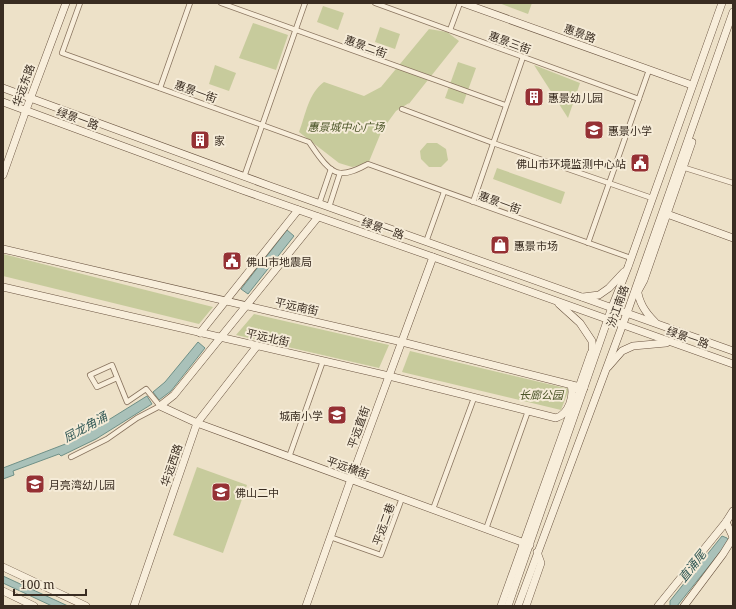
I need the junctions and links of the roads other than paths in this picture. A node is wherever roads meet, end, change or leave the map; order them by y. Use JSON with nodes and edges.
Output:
{"nodes":[{"id":1,"x":66,"y":3,"type":"edge"},
{"id":2,"x":80,"y":3,"type":"edge"},
{"id":3,"x":190,"y":3,"type":"edge"},
{"id":4,"x":221,"y":3,"type":"edge"},
{"id":5,"x":306,"y":3,"type":"edge"},
{"id":6,"x":375,"y":3,"type":"edge"},
{"id":7,"x":460,"y":3,"type":"edge"},
{"id":8,"x":463,"y":3,"type":"edge"},
{"id":9,"x":717,"y":3,"type":"edge"},
{"id":10,"x":722,"y":3,"type":"edge"},
{"id":11,"x":733,"y":12,"type":"edge"},
{"id":12,"x":731,"y":29,"type":"edge"},
{"id":13,"x":450,"y":30,"type":"junction"},
{"id":14,"x":295,"y":31,"type":"junction"},
{"id":15,"x":523,"y":57,"type":"junction"},
{"id":16,"x":649,"y":70,"type":"junction"},
{"id":17,"x":689,"y":84,"type":"junction"},
{"id":18,"x":3,"y":88,"type":"edge"},
{"id":19,"x":160,"y":88,"type":"junction"},
{"id":20,"x":30,"y":98,"type":"junction"},
{"id":21,"x":639,"y":99,"type":"junction"},
{"id":22,"x":3,"y":102,"type":"edge"},
{"id":23,"x":505,"y":105,"type":"junction"},
{"id":24,"x":402,"y":109,"type":"dead end"},
{"id":25,"x":26,"y":110,"type":"junction"},
{"id":26,"x":262,"y":125,"type":"junction"},
{"id":27,"x":493,"y":143,"type":"junction"},
{"id":28,"x":681,"y":166,"type":"junction"},
{"id":29,"x":661,"y":167,"type":"junction"},
{"id":30,"x":331,"y":169,"type":"junction"},
{"id":31,"x":340,"y":173,"type":"junction"},
{"id":32,"x":3,"y":175,"type":"edge"},
{"id":33,"x":244,"y":177,"type":"junction"},
{"id":34,"x":609,"y":183,"type":"junction"},
{"id":35,"x":733,"y":183,"type":"edge"},
{"id":36,"x":444,"y":192,"type":"junction"},
{"id":37,"x":649,"y":197,"type":"junction"},
{"id":38,"x":472,"y":202,"type":"junction"},
{"id":39,"x":319,"y":204,"type":"junction"},
{"id":40,"x":329,"y":207,"type":"junction"},
{"id":41,"x":298,"y":210,"type":"junction"},
{"id":42,"x":667,"y":214,"type":"junction"},
{"id":43,"x":318,"y":217,"type":"junction"},
{"id":44,"x":733,"y":238,"type":"edge"},
{"id":45,"x":426,"y":242,"type":"junction"},
{"id":46,"x":588,"y":243,"type":"junction"},
{"id":47,"x":3,"y":250,"type":"edge"},
{"id":48,"x":433,"y":257,"type":"junction"},
{"id":49,"x":628,"y":257,"type":"junction"},
{"id":50,"x":628,"y":267,"type":"junction"},
{"id":51,"x":621,"y":275,"type":"junction"},
{"id":52,"x":3,"y":287,"type":"edge"},
{"id":53,"x":637,"y":288,"type":"junction"},
{"id":54,"x":582,"y":297,"type":"junction"},
{"id":55,"x":225,"y":301,"type":"junction"},
{"id":56,"x":556,"y":301,"type":"junction"},
{"id":57,"x":247,"y":306,"type":"junction"},
{"id":58,"x":612,"y":308,"type":"junction"},
{"id":59,"x":627,"y":313,"type":"junction"},
{"id":60,"x":608,"y":320,"type":"junction"},
{"id":61,"x":657,"y":324,"type":"junction"},
{"id":62,"x":622,"y":325,"type":"junction"},
{"id":63,"x":200,"y":333,"type":"junction"},
{"id":64,"x":222,"y":338,"type":"junction"},
{"id":65,"x":402,"y":342,"type":"junction"},
{"id":66,"x":669,"y":342,"type":"junction"},
{"id":67,"x":257,"y":346,"type":"junction"},
{"id":68,"x":593,"y":349,"type":"junction"},
{"id":69,"x":733,"y":351,"type":"edge"},
{"id":70,"x":323,"y":361,"type":"junction"},
{"id":71,"x":593,"y":364,"type":"junction"},
{"id":72,"x":733,"y":364,"type":"edge"},
{"id":73,"x":605,"y":370,"type":"junction"},
{"id":74,"x":389,"y":376,"type":"junction"},
{"id":75,"x":117,"y":378,"type":"junction"},
{"id":76,"x":571,"y":385,"type":"junction"},
{"id":77,"x":582,"y":387,"type":"junction"},
{"id":78,"x":474,"y":398,"type":"junction"},
{"id":79,"x":160,"y":406,"type":"junction"},
{"id":80,"x":528,"y":411,"type":"junction"},
{"id":81,"x":556,"y":418,"type":"junction"},
{"id":82,"x":568,"y":421,"type":"junction"},
{"id":83,"x":196,"y":423,"type":"junction"},
{"id":84,"x":71,"y":457,"type":"dead end"},
{"id":85,"x":289,"y":457,"type":"junction"},
{"id":86,"x":351,"y":479,"type":"junction"},
{"id":87,"x":402,"y":498,"type":"junction"},
{"id":88,"x":433,"y":509,"type":"junction"},
{"id":89,"x":733,"y":512,"type":"edge"},
{"id":90,"x":726,"y":522,"type":"junction"},
{"id":91,"x":486,"y":529,"type":"junction"},
{"id":92,"x":330,"y":538,"type":"junction"},
{"id":93,"x":733,"y":538,"type":"edge"},
{"id":94,"x":527,"y":544,"type":"junction"},
{"id":95,"x":3,"y":567,"type":"edge"},
{"id":96,"x":532,"y":577,"type":"junction"},
{"id":97,"x":3,"y":591,"type":"edge"},
{"id":98,"x":34,"y":606,"type":"edge"},
{"id":99,"x":86,"y":606,"type":"edge"},
{"id":100,"x":134,"y":606,"type":"edge"},
{"id":101,"x":306,"y":606,"type":"edge"},
{"id":102,"x":501,"y":606,"type":"edge"},
{"id":103,"x":508,"y":606,"type":"edge"},
{"id":104,"x":518,"y":606,"type":"edge"},
{"id":105,"x":526,"y":606,"type":"edge"},
{"id":106,"x":658,"y":606,"type":"edge"},
{"id":107,"x":684,"y":606,"type":"edge"}],
"edges":[{"from":1,"to":20,"type":"main road","name":"华远东路"},
{"from":2,"to":19,"type":"street","name":"惠景一街"},
{"from":3,"to":19,"type":"street"},
{"from":4,"to":14,"type":"street","name":"惠景二街"},
{"from":5,"to":14,"type":"street"},
{"from":6,"to":13,"type":"street","name":"惠景三街"},
{"from":7,"to":13,"type":"street"},
{"from":8,"to":16,"type":"main road","name":"惠景路"},
{"from":9,"to":17,"type":"main road"},
{"from":10,"to":29,"type":"main road"},
{"from":11,"to":12,"type":"main road"},
{"from":12,"to":28,"type":"main road"},
{"from":13,"to":15,"type":"street","name":"惠景三街"},
{"from":14,"to":23,"type":"street","name":"惠景二街"},
{"from":14,"to":26,"type":"street"},
{"from":15,"to":21,"type":"street","name":"惠景三街"},
{"from":15,"to":23,"type":"street"},
{"from":16,"to":17,"type":"main road","name":"惠景路"},
{"from":16,"to":21,"type":"street"},
{"from":17,"to":29,"type":"main road"},
{"from":18,"to":20,"type":"main road","name":"绿景一路"},
{"from":19,"to":26,"type":"street","name":"惠景一街"},
{"from":20,"to":25,"type":"main road","name":"华远东路"},
{"from":20,"to":33,"type":"main road","name":"绿景一路"},
{"from":21,"to":34,"type":"street"},
{"from":22,"to":25,"type":"main road","name":"绿景一路"},
{"from":23,"to":27,"type":"street"},
{"from":24,"to":27,"type":"street"},
{"from":25,"to":32,"type":"main road","name":"华远东路"},
{"from":25,"to":41,"type":"main road","name":"绿景一路"},
{"from":26,"to":30,"type":"street","name":"惠景一街"},
{"from":26,"to":33,"type":"street"},
{"from":27,"to":34,"type":"street"},
{"from":27,"to":38,"type":"street"},
{"from":28,"to":35,"type":"street"},
{"from":28,"to":42,"type":"main road"},
{"from":28,"to":53,"type":"main road","name":"汾江南路"},
{"from":29,"to":37,"type":"main road"},
{"from":29,"to":50,"type":"main road"},
{"from":30,"to":31,"type":"street"},
{"from":30,"to":39,"type":"street"},
{"from":31,"to":36,"type":"street","name":"惠景一街"},
{"from":31,"to":40,"type":"street"},
{"from":33,"to":39,"type":"main road","name":"绿景一路"},
{"from":34,"to":37,"type":"street"},
{"from":34,"to":46,"type":"street"},
{"from":36,"to":38,"type":"street","name":"惠景一街"},
{"from":36,"to":45,"type":"street"},
{"from":37,"to":49,"type":"main road"},
{"from":38,"to":46,"type":"street","name":"惠景一街"},
{"from":39,"to":40,"type":"main road","name":"绿景一路"},
{"from":40,"to":45,"type":"main road","name":"绿景一路"},
{"from":41,"to":43,"type":"main road","name":"绿景一路"},
{"from":41,"to":55,"type":"main road"},
{"from":42,"to":44,"type":"main road"},
{"from":42,"to":53,"type":"main road"},
{"from":43,"to":48,"type":"main road","name":"绿景一路"},
{"from":43,"to":57,"type":"main road"},
{"from":45,"to":54,"type":"main road","name":"绿景一路"},
{"from":46,"to":49,"type":"street","name":"惠景一街"},
{"from":47,"to":55,"type":"main road","name":"平远南街"},
{"from":48,"to":56,"type":"main road","name":"绿景一路"},
{"from":48,"to":65,"type":"main road","name":"平远直街"},
{"from":49,"to":51,"type":"main road"},
{"from":50,"to":51,"type":"main road"},
{"from":50,"to":58,"type":"main road"},
{"from":51,"to":54,"type":"main road"},
{"from":52,"to":63,"type":"main road","name":"平远北街"},
{"from":53,"to":59,"type":"main road","name":"汾江南路"},
{"from":53,"to":61,"type":"main road"},
{"from":54,"to":58,"type":"main road","name":"绿景一路"},
{"from":55,"to":57,"type":"main road","name":"平远南街"},
{"from":55,"to":63,"type":"main road"},
{"from":56,"to":60,"type":"main road","name":"绿景一路"},
{"from":56,"to":68,"type":"main road"},
{"from":57,"to":64,"type":"main road"},
{"from":57,"to":65,"type":"main road","name":"平远南街"},
{"from":58,"to":59,"type":"main road","name":"绿景一路"},
{"from":58,"to":60,"type":"main road"},
{"from":59,"to":61,"type":"main road","name":"绿景一路"},
{"from":59,"to":62,"type":"main road","name":"汾江南路"},
{"from":60,"to":62,"type":"main road","name":"绿景一路"},
{"from":60,"to":71,"type":"main road"},
{"from":61,"to":69,"type":"main road","name":"绿景一路"},
{"from":62,"to":66,"type":"main road","name":"绿景一路"},
{"from":62,"to":73,"type":"main road","name":"汾江南路"},
{"from":63,"to":64,"type":"main road","name":"平远北街"},
{"from":64,"to":67,"type":"main road","name":"平远北街"},
{"from":64,"to":79,"type":"main road"},
{"from":65,"to":74,"type":"main road","name":"平远直街"},
{"from":65,"to":76,"type":"main road","name":"平远南街"},
{"from":66,"to":72,"type":"main road","name":"绿景一路"},
{"from":66,"to":73,"type":"main road"},
{"from":67,"to":70,"type":"main road","name":"平远北街"},
{"from":67,"to":83,"type":"main road","name":"华远西路"},
{"from":68,"to":71,"type":"main road"},
{"from":68,"to":77,"type":"main road"},
{"from":70,"to":74,"type":"main road","name":"平远北街"},
{"from":70,"to":85,"type":"street"},
{"from":71,"to":77,"type":"main road"},
{"from":73,"to":96,"type":"main road","name":"汾江南路"},
{"from":74,"to":78,"type":"main road","name":"平远北街"},
{"from":74,"to":86,"type":"main road","name":"平远直街"},
{"from":75,"to":75,"type":"street"},
{"from":75,"to":79,"type":"street"},
{"from":76,"to":77,"type":"main road","name":"平远南街"},
{"from":76,"to":81,"type":"main road"},
{"from":77,"to":82,"type":"main road"},
{"from":77,"to":94,"type":"main road"},
{"from":78,"to":80,"type":"main road","name":"平远北街"},
{"from":78,"to":88,"type":"street"},
{"from":79,"to":83,"type":"main road","name":"平远横街"},
{"from":79,"to":84,"type":"street"},
{"from":80,"to":81,"type":"main road","name":"平远北街"},
{"from":80,"to":91,"type":"street"},
{"from":81,"to":82,"type":"main road","name":"平远北街"},
{"from":82,"to":94,"type":"main road"},
{"from":83,"to":85,"type":"main road","name":"平远横街"},
{"from":83,"to":100,"type":"main road","name":"华远西路"},
{"from":85,"to":86,"type":"main road","name":"平远横街"},
{"from":86,"to":87,"type":"main road","name":"平远横街"},
{"from":86,"to":92,"type":"main road","name":"平远直街"},
{"from":87,"to":88,"type":"main road","name":"平远横街"},
{"from":87,"to":92,"type":"street","name":"平远二巷"},
{"from":88,"to":91,"type":"main road","name":"平远横街"},
{"from":89,"to":90,"type":"main road"},
{"from":90,"to":93,"type":"main road"},
{"from":90,"to":106,"type":"main road"},
{"from":91,"to":94,"type":"main road","name":"平远横街"},
{"from":92,"to":101,"type":"main road","name":"平远直街"},
{"from":93,"to":107,"type":"main road"},
{"from":94,"to":102,"type":"main road"},
{"from":94,"to":103,"type":"main road"},
{"from":95,"to":99,"type":"main road"},
{"from":96,"to":104,"type":"main road","name":"汾江南路"},
{"from":96,"to":105,"type":"main road"},
{"from":97,"to":98,"type":"main road"}]}
